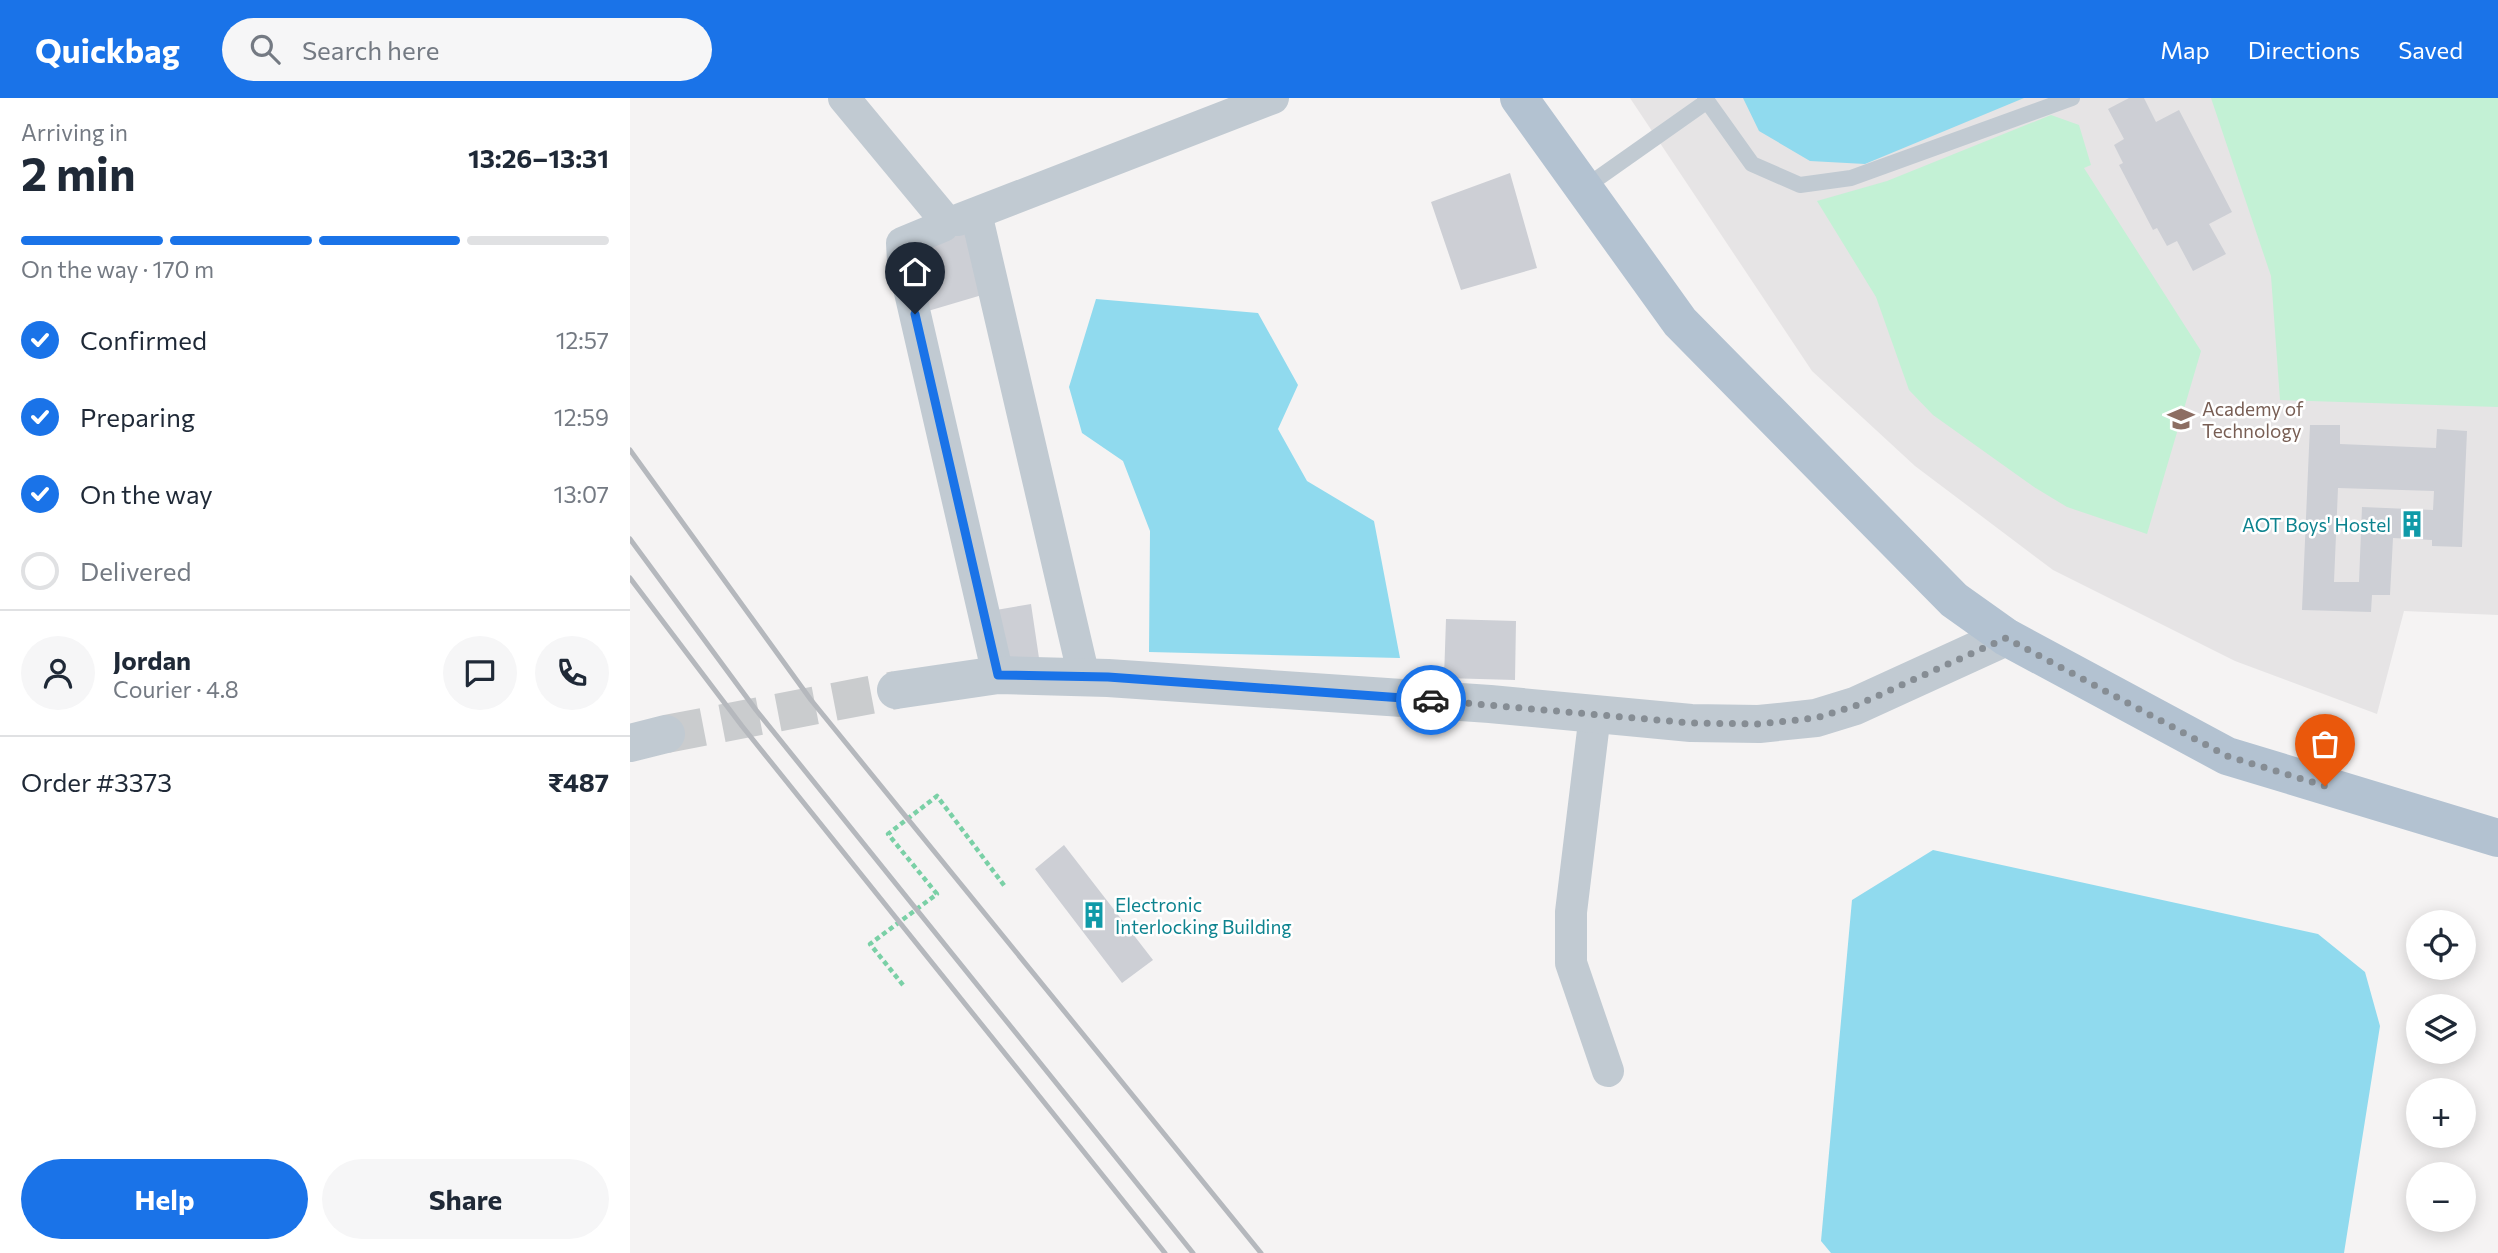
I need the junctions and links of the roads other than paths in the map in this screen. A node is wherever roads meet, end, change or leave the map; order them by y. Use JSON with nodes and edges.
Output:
{"nodes":[{"id":1,"x":844,"y":98,"type":"edge"},
{"id":2,"x":1273,"y":98,"type":"edge"},
{"id":3,"x":1519,"y":98,"type":"edge"},
{"id":4,"x":2072,"y":98,"type":"edge"},
{"id":5,"x":1706,"y":100,"type":"edge"},
{"id":6,"x":1584,"y":188,"type":"junction"},
{"id":7,"x":976,"y":213,"type":"junction"},
{"id":8,"x":943,"y":226,"type":"junction"},
{"id":9,"x":2006,"y":638,"type":"junction"},
{"id":10,"x":998,"y":675,"type":"junction"},
{"id":11,"x":1084,"y":677,"type":"junction"},
{"id":12,"x":896,"y":690,"type":"tunnel mouth"},
{"id":13,"x":1595,"y":713,"type":"junction"},
{"id":14,"x":2498,"y":838,"type":"edge"},
{"id":15,"x":1608,"y":1071,"type":"dead end"}],
"edges":[{"from":1,"to":8,"type":"street"},
{"from":2,"to":7,"type":"street"},
{"from":3,"to":6,"type":"main road"},
{"from":4,"to":5,"type":"lane"},
{"from":5,"to":6,"type":"lane"},
{"from":6,"to":9,"type":"main road"},
{"from":7,"to":8,"type":"street"},
{"from":7,"to":11,"type":"street"},
{"from":8,"to":10,"type":"street"},
{"from":9,"to":13,"type":"street"},
{"from":9,"to":14,"type":"main road"},
{"from":10,"to":11,"type":"street"},
{"from":10,"to":12,"type":"street"},
{"from":11,"to":13,"type":"street"},
{"from":13,"to":15,"type":"street"}]}
